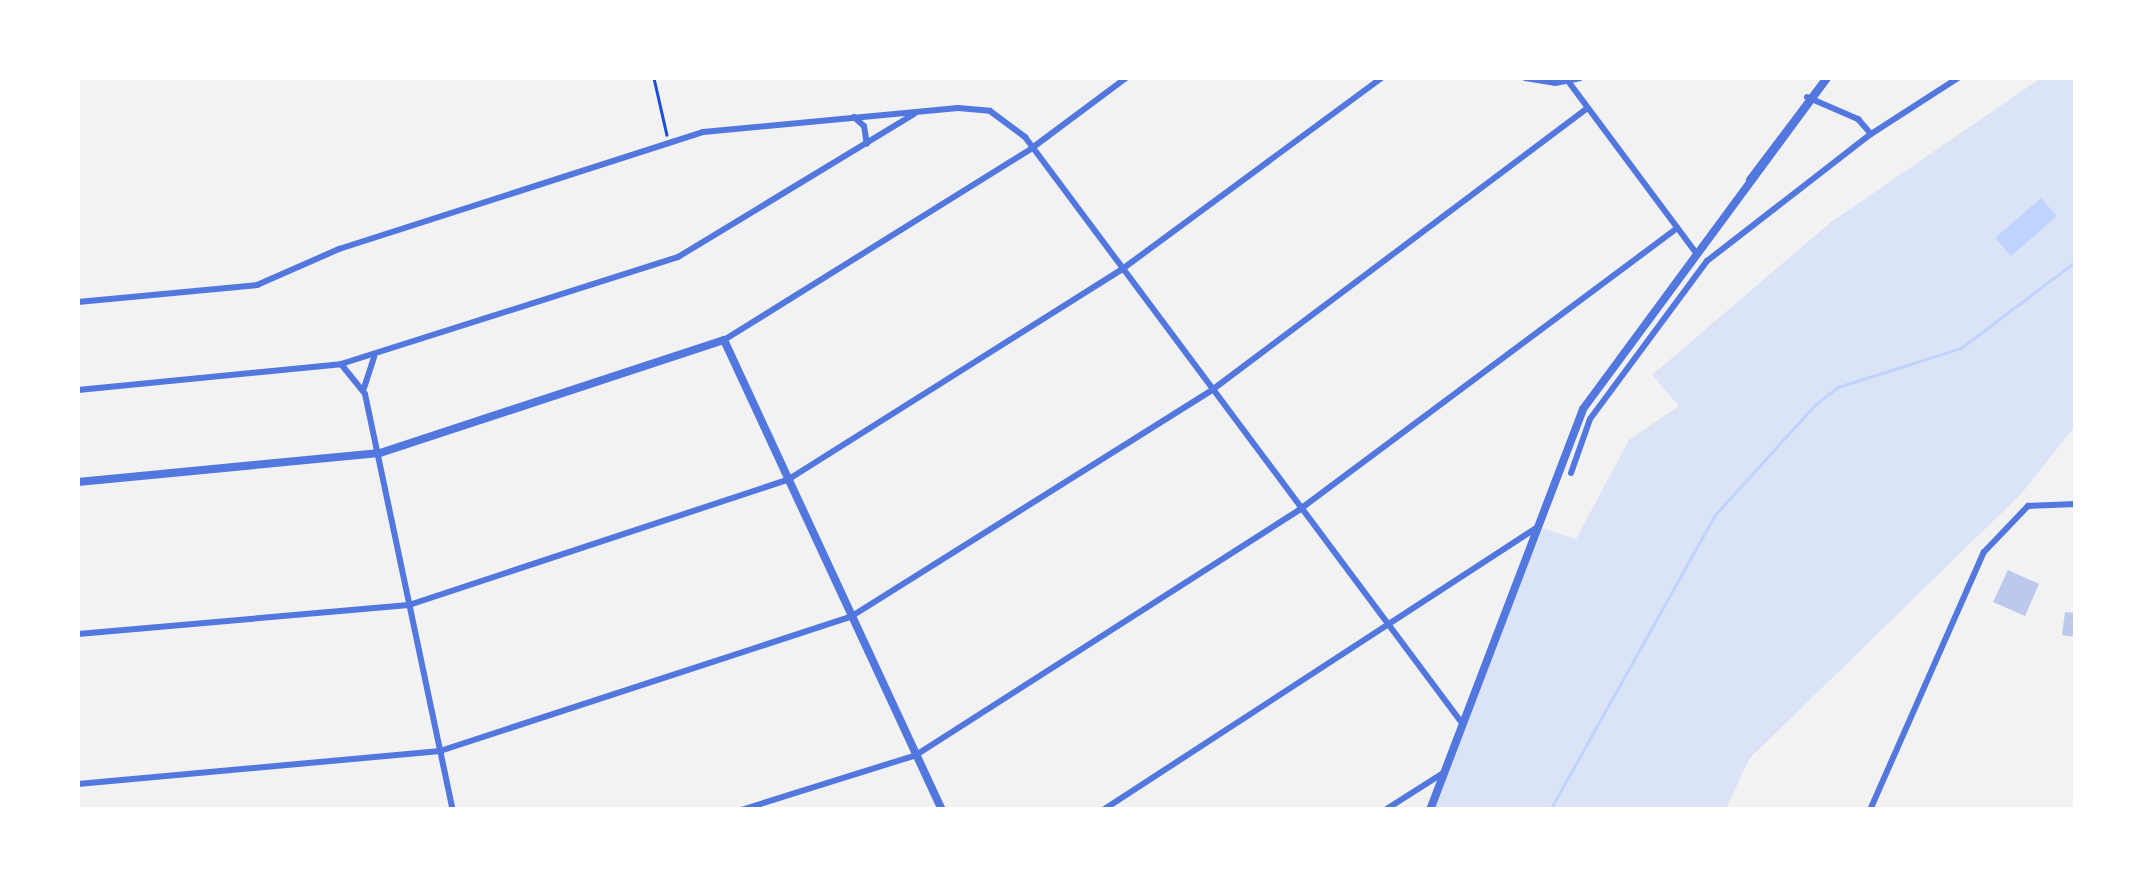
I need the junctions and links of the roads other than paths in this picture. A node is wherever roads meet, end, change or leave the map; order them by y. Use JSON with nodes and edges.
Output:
{"nodes":[{"id":1,"x":1126,"y":78,"type":"edge"},
{"id":2,"x":1380,"y":78,"type":"edge"},
{"id":3,"x":1526,"y":78,"type":"edge"},
{"id":4,"x":1580,"y":78,"type":"edge"},
{"id":5,"x":1827,"y":78,"type":"edge"},
{"id":6,"x":1958,"y":78,"type":"edge"},
{"id":7,"x":1568,"y":81,"type":"junction"},
{"id":8,"x":1810,"y":99,"type":"junction"},
{"id":9,"x":1587,"y":108,"type":"junction"},
{"id":10,"x":915,"y":114,"type":"junction"},
{"id":11,"x":854,"y":116,"type":"junction"},
{"id":12,"x":1872,"y":134,"type":"junction"},
{"id":13,"x":867,"y":145,"type":"junction"},
{"id":14,"x":1032,"y":148,"type":"junction"},
{"id":15,"x":1677,"y":228,"type":"junction"},
{"id":16,"x":1697,"y":254,"type":"junction"},
{"id":17,"x":1121,"y":270,"type":"junction"},
{"id":18,"x":78,"y":302,"type":"edge"},
{"id":19,"x":724,"y":340,"type":"junction"},
{"id":20,"x":374,"y":356,"type":"junction"},
{"id":21,"x":341,"y":364,"type":"junction"},
{"id":22,"x":78,"y":390,"type":"edge"},
{"id":23,"x":364,"y":390,"type":"junction"},
{"id":24,"x":1212,"y":390,"type":"junction"},
{"id":25,"x":380,"y":453,"type":"junction"},
{"id":26,"x":1571,"y":473,"type":"dead end"},
{"id":27,"x":788,"y":479,"type":"junction"},
{"id":28,"x":78,"y":482,"type":"edge"},
{"id":29,"x":2076,"y":504,"type":"edge"},
{"id":30,"x":1299,"y":510,"type":"junction"},
{"id":31,"x":1536,"y":528,"type":"junction"},
{"id":32,"x":409,"y":604,"type":"junction"},
{"id":33,"x":852,"y":616,"type":"junction"},
{"id":34,"x":1390,"y":628,"type":"junction"},
{"id":35,"x":78,"y":634,"type":"edge"},
{"id":36,"x":1462,"y":723,"type":"junction"},
{"id":37,"x":440,"y":751,"type":"junction"},
{"id":38,"x":916,"y":755,"type":"junction"},
{"id":39,"x":1444,"y":772,"type":"junction"},
{"id":40,"x":78,"y":784,"type":"edge"},
{"id":41,"x":453,"y":810,"type":"edge"},
{"id":42,"x":742,"y":810,"type":"edge"},
{"id":43,"x":942,"y":810,"type":"edge"},
{"id":44,"x":1103,"y":810,"type":"edge"},
{"id":45,"x":1386,"y":810,"type":"edge"},
{"id":46,"x":1430,"y":810,"type":"edge"},
{"id":47,"x":1870,"y":810,"type":"edge"}],
"edges":[{"from":1,"to":14,"type":"street"},
{"from":2,"to":17,"type":"street"},
{"from":3,"to":7,"type":"street"},
{"from":4,"to":7,"type":"street"},
{"from":5,"to":8,"type":"street"},
{"from":6,"to":12,"type":"street"},
{"from":7,"to":9,"type":"street"},
{"from":8,"to":12,"type":"street"},
{"from":8,"to":16,"type":"street"},
{"from":9,"to":15,"type":"street"},
{"from":9,"to":24,"type":"street"},
{"from":10,"to":11,"type":"street"},
{"from":10,"to":13,"type":"street"},
{"from":10,"to":14,"type":"street"},
{"from":11,"to":13,"type":"street"},
{"from":11,"to":18,"type":"street"},
{"from":12,"to":26,"type":"street"},
{"from":13,"to":20,"type":"street"},
{"from":14,"to":17,"type":"street"},
{"from":14,"to":19,"type":"street"},
{"from":15,"to":16,"type":"street"},
{"from":15,"to":30,"type":"street"},
{"from":16,"to":31,"type":"street"},
{"from":17,"to":24,"type":"street"},
{"from":17,"to":27,"type":"street"},
{"from":19,"to":25,"type":"street"},
{"from":19,"to":27,"type":"street"},
{"from":20,"to":21,"type":"street"},
{"from":20,"to":23,"type":"street"},
{"from":21,"to":22,"type":"street"},
{"from":21,"to":23,"type":"street"},
{"from":23,"to":25,"type":"street"},
{"from":24,"to":30,"type":"street"},
{"from":24,"to":33,"type":"street"},
{"from":25,"to":28,"type":"street"},
{"from":25,"to":32,"type":"street"},
{"from":27,"to":32,"type":"street"},
{"from":27,"to":33,"type":"street"},
{"from":29,"to":47,"type":"street"},
{"from":30,"to":34,"type":"street"},
{"from":30,"to":38,"type":"street"},
{"from":31,"to":34,"type":"street"},
{"from":31,"to":36,"type":"street"},
{"from":32,"to":35,"type":"street"},
{"from":32,"to":37,"type":"street"},
{"from":33,"to":37,"type":"street"},
{"from":33,"to":38,"type":"street"},
{"from":34,"to":36,"type":"street"},
{"from":34,"to":44,"type":"street"},
{"from":36,"to":39,"type":"street"},
{"from":37,"to":40,"type":"street"},
{"from":37,"to":41,"type":"street"},
{"from":38,"to":42,"type":"street"},
{"from":38,"to":43,"type":"street"},
{"from":39,"to":45,"type":"street"},
{"from":39,"to":46,"type":"street"}]}
